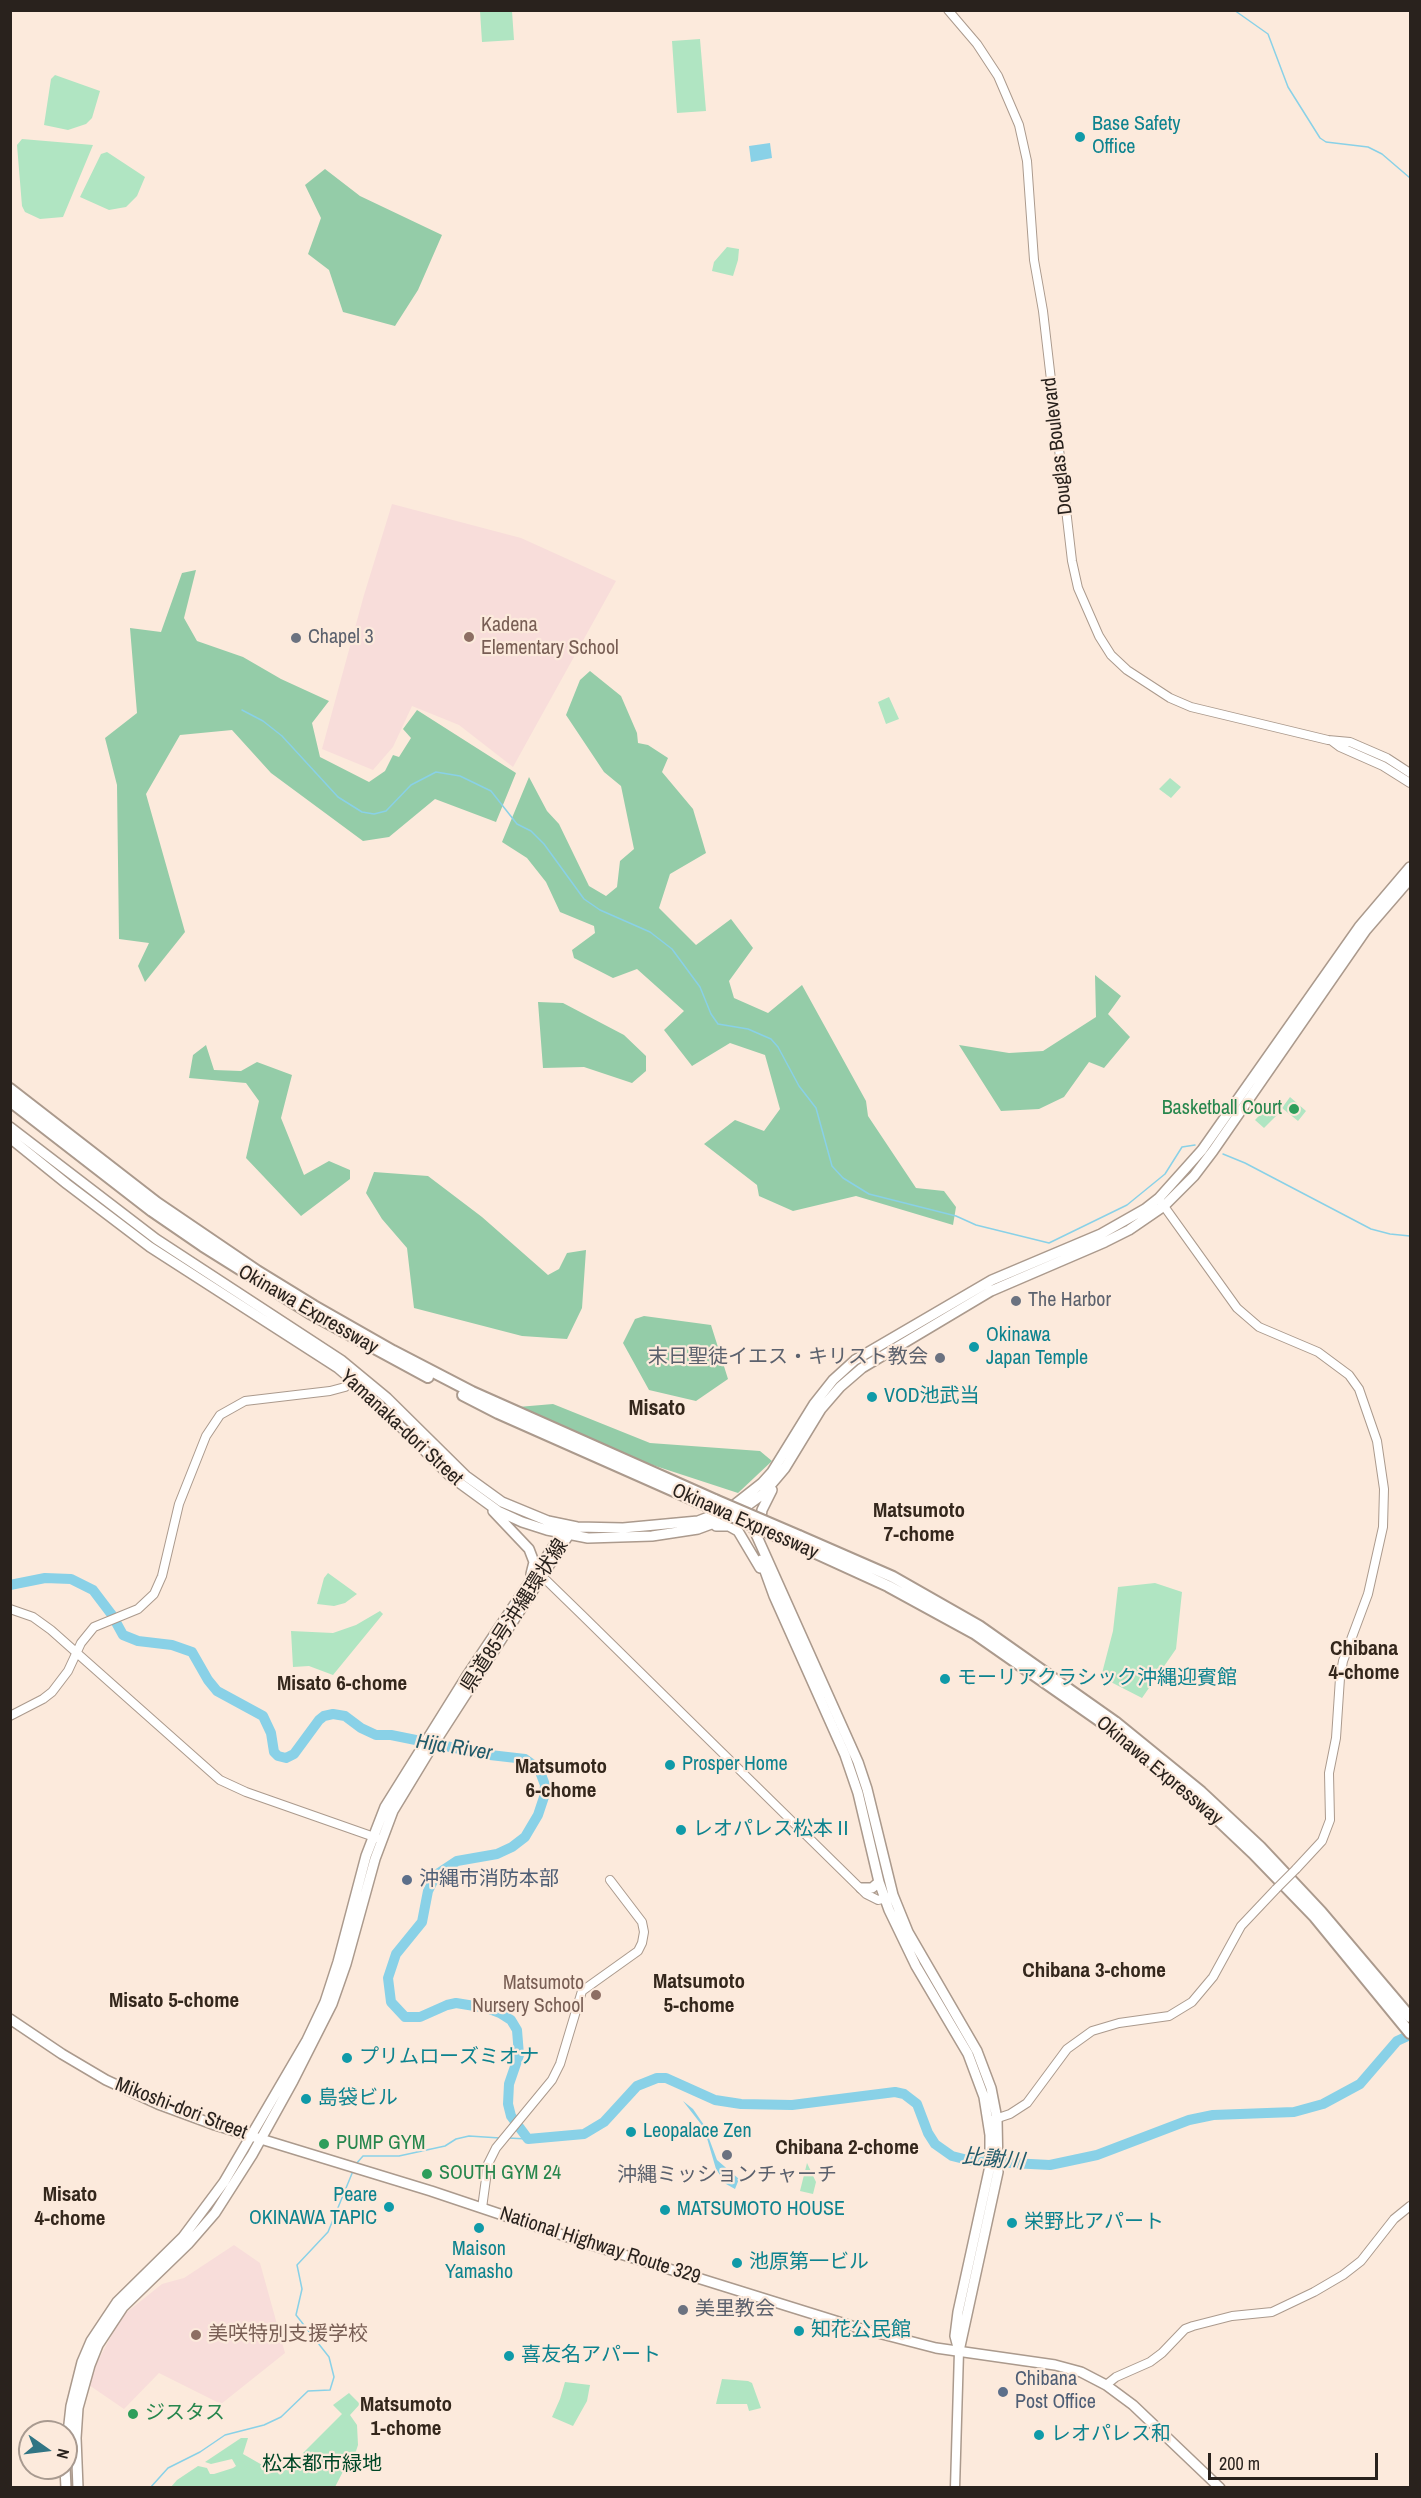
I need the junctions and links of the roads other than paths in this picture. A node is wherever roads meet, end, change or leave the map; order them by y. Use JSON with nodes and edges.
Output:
{"nodes":[{"id":1,"x":948,"y":10,"type":"edge"},
{"id":2,"x":1330,"y":740,"type":"junction"},
{"id":3,"x":1410,"y":773,"type":"edge"},
{"id":4,"x":1410,"y":783,"type":"edge"},
{"id":5,"x":1410,"y":867,"type":"edge"},
{"id":6,"x":1410,"y":879,"type":"edge"},
{"id":7,"x":10,"y":1089,"type":"edge"},
{"id":8,"x":10,"y":1101,"type":"edge"},
{"id":9,"x":10,"y":1127,"type":"edge"},
{"id":10,"x":10,"y":1138,"type":"edge"},
{"id":11,"x":1162,"y":1202,"type":"junction"},
{"id":12,"x":153,"y":1243,"type":"junction"},
{"id":13,"x":356,"y":1377,"type":"junction"},
{"id":14,"x":774,"y":1482,"type":"junction"},
{"id":15,"x":712,"y":1503,"type":"junction"},
{"id":16,"x":489,"y":1505,"type":"junction"},
{"id":17,"x":741,"y":1508,"type":"junction"},
{"id":18,"x":713,"y":1525,"type":"junction"},
{"id":19,"x":566,"y":1532,"type":"junction"},
{"id":20,"x":765,"y":1554,"type":"junction"},
{"id":21,"x":535,"y":1579,"type":"junction"},
{"id":22,"x":774,"y":1596,"type":"junction"},
{"id":23,"x":10,"y":1609,"type":"edge"},
{"id":24,"x":76,"y":1654,"type":"junction"},
{"id":25,"x":10,"y":1716,"type":"edge"},
{"id":26,"x":377,"y":1838,"type":"junction"},
{"id":27,"x":610,"y":1880,"type":"dead end"},
{"id":28,"x":879,"y":1882,"type":"junction"},
{"id":29,"x":861,"y":1888,"type":"junction"},
{"id":30,"x":889,"y":1897,"type":"junction"},
{"id":31,"x":1396,"y":2007,"type":"junction"},
{"id":32,"x":1410,"y":2017,"type":"edge"},
{"id":33,"x":10,"y":2019,"type":"edge"},
{"id":34,"x":1410,"y":2033,"type":"edge"},
{"id":35,"x":993,"y":2119,"type":"junction"},
{"id":36,"x":256,"y":2138,"type":"junction"},
{"id":37,"x":1410,"y":2205,"type":"edge"},
{"id":38,"x":482,"y":2208,"type":"junction"},
{"id":39,"x":959,"y":2351,"type":"junction"},
{"id":40,"x":1106,"y":2385,"type":"junction"},
{"id":41,"x":69,"y":2420,"type":"edge"},
{"id":42,"x":78,"y":2487,"type":"edge"},
{"id":43,"x":955,"y":2487,"type":"edge"},
{"id":44,"x":1220,"y":2487,"type":"edge"}],
"edges":[{"from":1,"to":2,"type":"street","name":"Douglas Boulevard"},
{"from":2,"to":3,"type":"street","name":"Douglas Boulevard"},
{"from":2,"to":4,"type":"street","name":"Douglas Boulevard"},
{"from":5,"to":11,"type":"main road"},
{"from":6,"to":11,"type":"main road"},
{"from":7,"to":15,"type":"highway","name":"Okinawa Expressway"},
{"from":8,"to":15,"type":"highway","name":"Okinawa Expressway"},
{"from":9,"to":12,"type":"main road","name":"Yamanaka-dori Street"},
{"from":10,"to":12,"type":"main road","name":"Yamanaka-dori Street"},
{"from":11,"to":14,"type":"main road"},
{"from":11,"to":17,"type":"main road"},
{"from":11,"to":35,"type":"street","bridge":true},
{"from":12,"to":13,"type":"main road","name":"Yamanaka-dori Street"},
{"from":13,"to":16,"type":"main road","name":"Yamanaka-dori Street"},
{"from":13,"to":19,"type":"main road","name":"Yamanaka-dori Street"},
{"from":13,"to":24,"type":"street"},
{"from":14,"to":17,"type":"main road"},
{"from":14,"to":20,"type":"main road"},
{"from":15,"to":31,"type":"highway","name":"Okinawa Expressway","bridge":true},
{"from":16,"to":19,"type":"main road","name":"Yamanaka-dori Street"},
{"from":16,"to":21,"type":"main road"},
{"from":17,"to":18,"type":"main road","name":"Yamanaka-dori Street"},
{"from":17,"to":19,"type":"main road","name":"Yamanaka-dori Street"},
{"from":17,"to":20,"type":"main road"},
{"from":17,"to":22,"type":"main road"},
{"from":18,"to":19,"type":"main road","name":"Yamanaka-dori Street"},
{"from":18,"to":22,"type":"main road"},
{"from":19,"to":21,"type":"main road","name":"県道85号沖縄環状線"},
{"from":20,"to":30,"type":"main road"},
{"from":21,"to":26,"type":"main road","name":"県道85号沖縄環状線"},
{"from":21,"to":29,"type":"street"},
{"from":22,"to":28,"type":"main road"},
{"from":23,"to":24,"type":"street"},
{"from":24,"to":25,"type":"street"},
{"from":24,"to":26,"type":"street"},
{"from":26,"to":36,"type":"main road","name":"県道85号沖縄環状線"},
{"from":27,"to":38,"type":"street"},
{"from":28,"to":29,"type":"main road"},
{"from":28,"to":30,"type":"main road"},
{"from":29,"to":30,"type":"street"},
{"from":30,"to":35,"type":"main road"},
{"from":31,"to":32,"type":"highway","name":"Okinawa Expressway"},
{"from":31,"to":34,"type":"highway","name":"Okinawa Expressway"},
{"from":33,"to":36,"type":"main road","name":"Mikoshi-dori Street"},
{"from":35,"to":39,"type":"main road"},
{"from":36,"to":38,"type":"main road","name":"National Highway Route 329"},
{"from":36,"to":41,"type":"main road","name":"県道85号沖縄環状線"},
{"from":36,"to":42,"type":"main road","name":"県道85号沖縄環状線"},
{"from":37,"to":40,"type":"street"},
{"from":38,"to":39,"type":"main road","name":"National Highway Route 329"},
{"from":39,"to":40,"type":"main road","name":"National Highway Route 329"},
{"from":39,"to":43,"type":"main road"},
{"from":40,"to":44,"type":"main road","name":"National Highway Route 329"}]}
